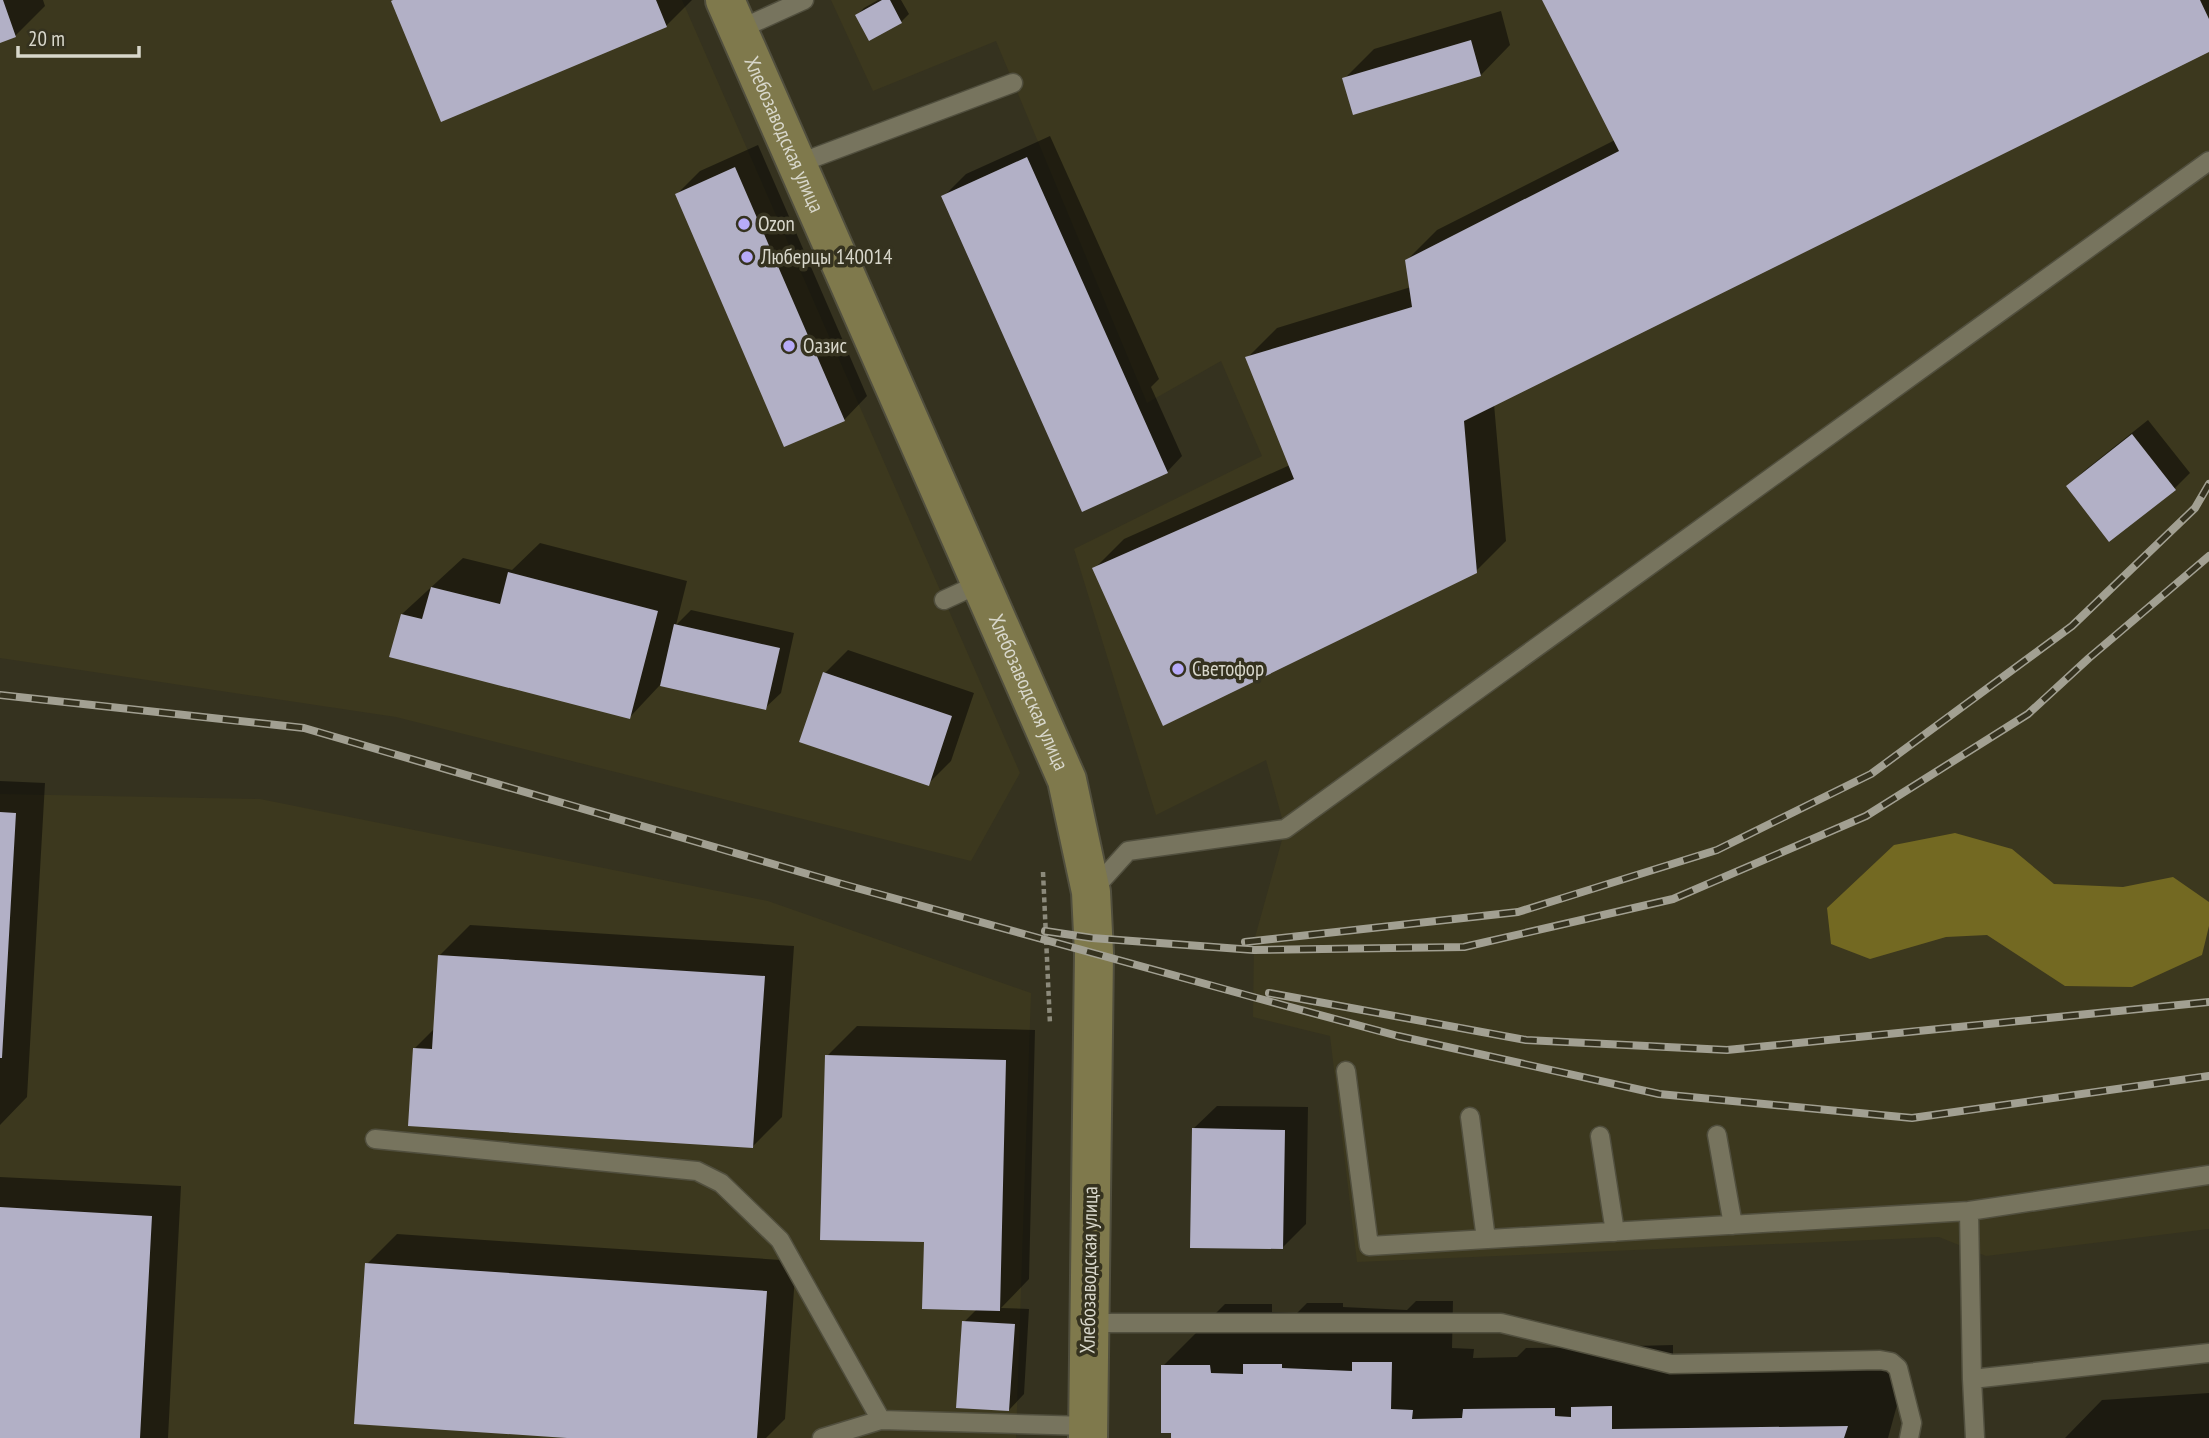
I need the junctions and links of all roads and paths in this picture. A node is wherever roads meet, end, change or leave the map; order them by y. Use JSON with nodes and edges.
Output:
{"nodes":[{"id":1,"x":804,"y":0,"type":"edge"},
{"id":2,"x":732,"y":15,"type":"edge"},
{"id":3,"x":1013,"y":83,"type":"dead end"},
{"id":4,"x":2209,"y":161,"type":"edge"},
{"id":5,"x":797,"y":164,"type":"junction"},
{"id":6,"x":981,"y":583,"type":"junction"},
{"id":7,"x":944,"y":600,"type":"dead end"},
{"id":8,"x":1043,"y":863,"type":"dead end"},
{"id":9,"x":1090,"y":892,"type":"junction"},
{"id":10,"x":1050,"y":1037,"type":"dead end"},
{"id":11,"x":1346,"y":1071,"type":"dead end"},
{"id":12,"x":1470,"y":1116,"type":"dead end"},
{"id":13,"x":1717,"y":1135,"type":"dead end"},
{"id":14,"x":1600,"y":1136,"type":"dead end"},
{"id":15,"x":375,"y":1139,"type":"dead end"},
{"id":16,"x":2209,"y":1175,"type":"edge"},
{"id":17,"x":1969,"y":1211,"type":"junction"},
{"id":18,"x":1733,"y":1225,"type":"junction"},
{"id":19,"x":1615,"y":1232,"type":"junction"},
{"id":20,"x":1486,"y":1239,"type":"junction"},
{"id":21,"x":1088,"y":1323,"type":"junction"},
{"id":22,"x":2209,"y":1353,"type":"edge"},
{"id":23,"x":1972,"y":1380,"type":"junction"},
{"id":24,"x":881,"y":1420,"type":"junction"},
{"id":25,"x":1088,"y":1432,"type":"edge"},
{"id":26,"x":822,"y":1438,"type":"edge"},
{"id":27,"x":1909,"y":1438,"type":"edge"},
{"id":28,"x":1975,"y":1438,"type":"edge"}],
"edges":[{"from":1,"to":2,"type":"lane"},
{"from":2,"to":5,"type":"main road","name":"Хлебозаводская улица"},
{"from":3,"to":5,"type":"lane"},
{"from":4,"to":9,"type":"lane"},
{"from":5,"to":6,"type":"main road","name":"Хлебозаводская улица"},
{"from":6,"to":7,"type":"lane"},
{"from":6,"to":9,"type":"main road","name":"Хлебозаводская улица"},
{"from":8,"to":10,"type":"path"},
{"from":9,"to":21,"type":"main road","name":"Хлебозаводская улица"},
{"from":11,"to":20,"type":"lane"},
{"from":12,"to":20,"type":"lane"},
{"from":13,"to":18,"type":"lane"},
{"from":14,"to":19,"type":"lane"},
{"from":15,"to":24,"type":"lane"},
{"from":16,"to":17,"type":"lane"},
{"from":17,"to":18,"type":"lane"},
{"from":17,"to":23,"type":"lane"},
{"from":18,"to":19,"type":"lane"},
{"from":19,"to":20,"type":"lane"},
{"from":21,"to":25,"type":"main road","name":"Хлебозаводская улица"},
{"from":21,"to":27,"type":"lane"},
{"from":22,"to":23,"type":"lane"},
{"from":23,"to":28,"type":"lane"},
{"from":24,"to":25,"type":"lane"},
{"from":24,"to":26,"type":"lane"}]}
